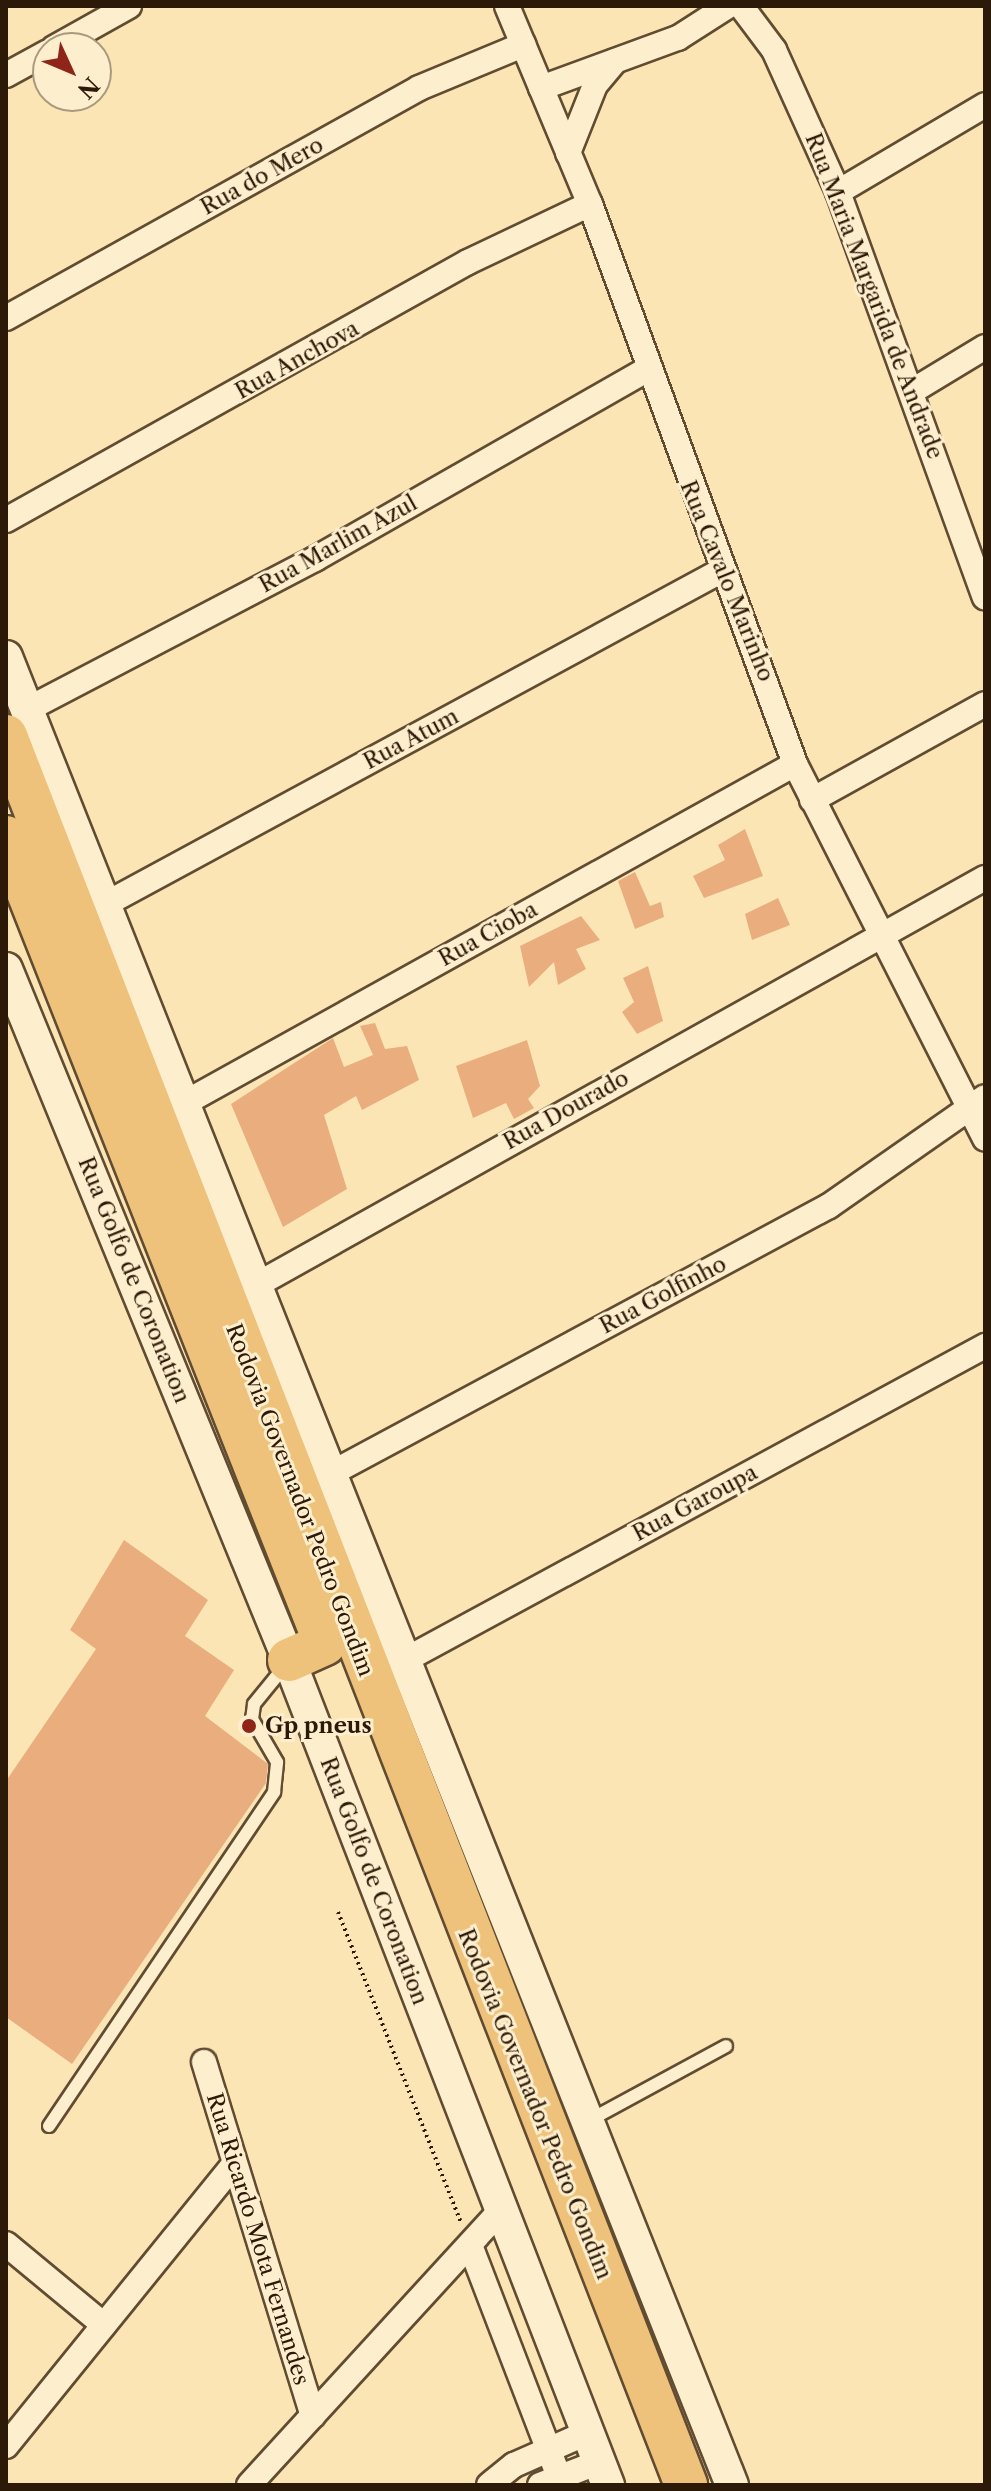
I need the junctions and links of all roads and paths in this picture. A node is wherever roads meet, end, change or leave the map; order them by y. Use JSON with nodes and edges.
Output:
{"nodes":[{"id":1,"x":129,"y":6,"type":"edge"},
{"id":2,"x":507,"y":6,"type":"edge"},
{"id":3,"x":728,"y":6,"type":"edge"},
{"id":4,"x":741,"y":6,"type":"edge"},
{"id":5,"x":83,"y":32,"type":"edge"},
{"id":6,"x":523,"y":45,"type":"junction"},
{"id":7,"x":617,"y":59,"type":"junction"},
{"id":8,"x":32,"y":61,"type":"edge"},
{"id":9,"x":6,"y":75,"type":"edge"},
{"id":10,"x":541,"y":88,"type":"junction"},
{"id":11,"x":985,"y":105,"type":"edge"},
{"id":12,"x":568,"y":153,"type":"junction"},
{"id":13,"x":838,"y":192,"type":"junction"},
{"id":14,"x":590,"y":204,"type":"junction"},
{"id":15,"x":6,"y":318,"type":"edge"},
{"id":16,"x":985,"y":347,"type":"edge"},
{"id":17,"x":646,"y":370,"type":"junction"},
{"id":18,"x":914,"y":390,"type":"junction"},
{"id":19,"x":6,"y":520,"type":"edge"},
{"id":20,"x":985,"y":525,"type":"edge"},
{"id":21,"x":964,"y":538,"type":"junction"},
{"id":22,"x":719,"y":572,"type":"junction"},
{"id":23,"x":985,"y":597,"type":"edge"},
{"id":24,"x":6,"y":657,"type":"edge"},
{"id":25,"x":985,"y":704,"type":"edge"},
{"id":26,"x":16,"y":723,"type":"edge"},
{"id":27,"x":795,"y":764,"type":"junction"},
{"id":28,"x":812,"y":800,"type":"junction"},
{"id":29,"x":6,"y":837,"type":"edge"},
{"id":30,"x":985,"y":878,"type":"edge"},
{"id":31,"x":102,"y":906,"type":"junction"},
{"id":32,"x":882,"y":934,"type":"junction"},
{"id":33,"x":6,"y":969,"type":"edge"},
{"id":34,"x":976,"y":1103,"type":"edge"},
{"id":35,"x":181,"y":1105,"type":"junction"},
{"id":36,"x":985,"y":1139,"type":"edge"},
{"id":37,"x":251,"y":1288,"type":"junction"},
{"id":38,"x":985,"y":1346,"type":"edge"},
{"id":39,"x":330,"y":1474,"type":"junction"},
{"id":40,"x":307,"y":1652,"type":"junction"},
{"id":41,"x":405,"y":1660,"type":"junction"},
{"id":42,"x":338,"y":1912,"type":"dead end"},
{"id":43,"x":726,"y":2046,"type":"dead end"},
{"id":44,"x":204,"y":2062,"type":"dead end"},
{"id":45,"x":588,"y":2121,"type":"junction"},
{"id":46,"x":49,"y":2126,"type":"dead end"},
{"id":47,"x":234,"y":2164,"type":"junction"},
{"id":48,"x":500,"y":2211,"type":"junction"},
{"id":49,"x":6,"y":2244,"type":"edge"},
{"id":50,"x":470,"y":2245,"type":"junction"},
{"id":51,"x":104,"y":2325,"type":"junction"},
{"id":52,"x":313,"y":2416,"type":"junction"},
{"id":53,"x":6,"y":2446,"type":"edge"},
{"id":54,"x":549,"y":2450,"type":"junction"},
{"id":55,"x":600,"y":2469,"type":"edge"},
{"id":56,"x":554,"y":2482,"type":"edge"},
{"id":57,"x":249,"y":2485,"type":"edge"},
{"id":58,"x":489,"y":2485,"type":"edge"},
{"id":59,"x":655,"y":2485,"type":"edge"},
{"id":60,"x":686,"y":2485,"type":"edge"},
{"id":61,"x":732,"y":2485,"type":"edge"}],
"edges":[{"from":1,"to":5,"type":"street"},
{"from":2,"to":6,"type":"street","name":"Rua Cavalo Marinho"},
{"from":3,"to":7,"type":"street"},
{"from":4,"to":13,"type":"street","name":"Rua Maria Margarida de Andrade"},
{"from":6,"to":10,"type":"street","name":"Rua Cavalo Marinho"},
{"from":6,"to":15,"type":"street","name":"Rua do Mero"},
{"from":7,"to":10,"type":"street"},
{"from":7,"to":12,"type":"street"},
{"from":8,"to":9,"type":"street"},
{"from":10,"to":12,"type":"street","name":"Rua Cavalo Marinho"},
{"from":11,"to":13,"type":"street"},
{"from":12,"to":14,"type":"street","name":"Rua Cavalo Marinho"},
{"from":13,"to":18,"type":"street","name":"Rua Maria Margarida de Andrade"},
{"from":14,"to":17,"type":"street","name":"Rua Cavalo Marinho"},
{"from":14,"to":19,"type":"street","name":"Rua Anchova"},
{"from":16,"to":18,"type":"street"},
{"from":17,"to":22,"type":"street","name":"Rua Cavalo Marinho"},
{"from":17,"to":26,"type":"street","name":"Rua Marlim Azul"},
{"from":18,"to":21,"type":"street","name":"Rua Maria Margarida de Andrade"},
{"from":20,"to":21,"type":"street"},
{"from":21,"to":23,"type":"street","name":"Rua Maria Margarida de Andrade"},
{"from":22,"to":27,"type":"street","name":"Rua Cavalo Marinho"},
{"from":22,"to":31,"type":"street","name":"Rua Atum"},
{"from":24,"to":26,"type":"street"},
{"from":25,"to":28,"type":"street"},
{"from":26,"to":31,"type":"street"},
{"from":26,"to":60,"type":"highway","name":"Rodovia Governador Pedro Gondim"},
{"from":27,"to":28,"type":"street","name":"Rua Cavalo Marinho"},
{"from":27,"to":35,"type":"street","name":"Rua Cioba"},
{"from":28,"to":32,"type":"street","name":"Rua Cavalo Marinho"},
{"from":29,"to":40,"type":"highway","name":"Rodovia Governador Pedro Gondim"},
{"from":30,"to":32,"type":"street","name":"Rua Dourado"},
{"from":31,"to":35,"type":"street"},
{"from":32,"to":34,"type":"street","name":"Rua Cavalo Marinho"},
{"from":32,"to":37,"type":"street","name":"Rua Dourado"},
{"from":33,"to":40,"type":"street","name":"Rua Golfo de Coronation"},
{"from":34,"to":36,"type":"street","name":"Rua Cavalo Marinho"},
{"from":34,"to":39,"type":"street","name":"Rua Golfinho"},
{"from":35,"to":37,"type":"street"},
{"from":37,"to":39,"type":"street"},
{"from":38,"to":41,"type":"street","name":"Rua Garoupa"},
{"from":39,"to":41,"type":"street"},
{"from":40,"to":46,"type":"lane"},
{"from":40,"to":48,"type":"street","name":"Rua Golfo de Coronation"},
{"from":40,"to":59,"type":"highway","name":"Rodovia Governador Pedro Gondim"},
{"from":41,"to":45,"type":"street"},
{"from":42,"to":50,"type":"path"},
{"from":43,"to":45,"type":"lane"},
{"from":44,"to":47,"type":"street","name":"Rua Ricardo Mota Fernandes"},
{"from":45,"to":61,"type":"street"},
{"from":47,"to":51,"type":"street"},
{"from":47,"to":52,"type":"street","name":"Rua Ricardo Mota Fernandes"},
{"from":48,"to":50,"type":"street"},
{"from":48,"to":55,"type":"street","name":"Rua Golfo de Coronation"},
{"from":49,"to":51,"type":"street"},
{"from":50,"to":52,"type":"street"},
{"from":50,"to":54,"type":"street"},
{"from":51,"to":53,"type":"street"},
{"from":52,"to":57,"type":"street"},
{"from":54,"to":55,"type":"street"},
{"from":54,"to":56,"type":"street"},
{"from":54,"to":58,"type":"street"},
{"from":55,"to":56,"type":"street"}]}
